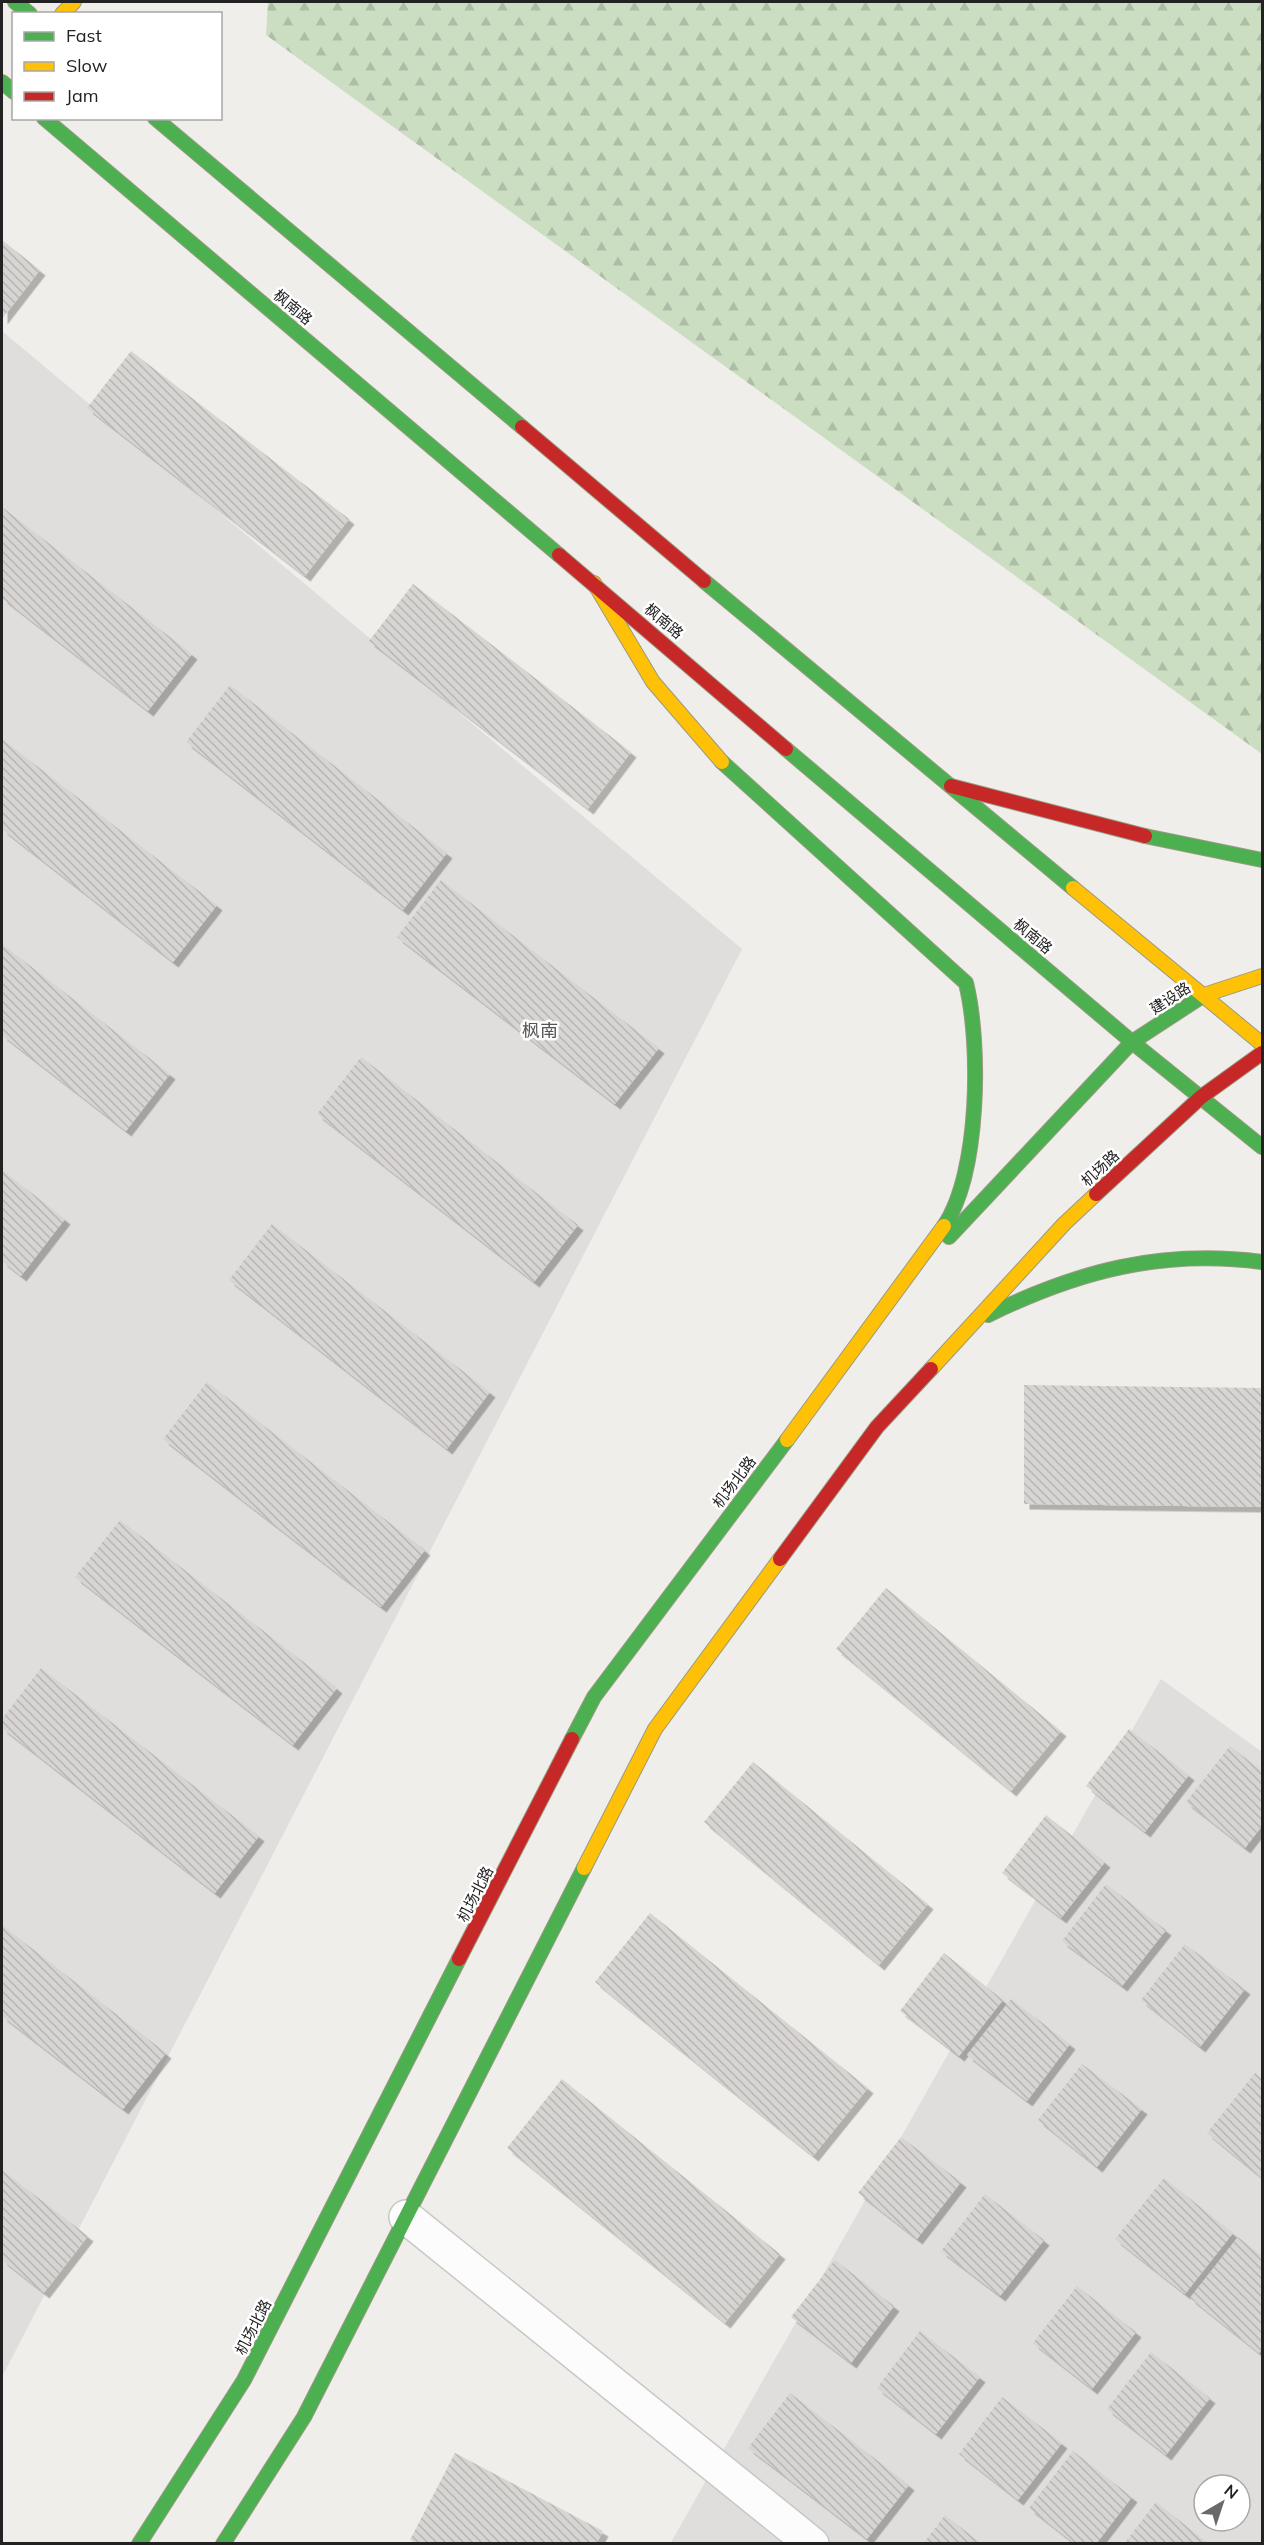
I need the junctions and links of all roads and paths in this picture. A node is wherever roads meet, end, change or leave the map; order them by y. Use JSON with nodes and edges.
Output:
{"nodes":[{"id":1,"x":15,"y":2,"type":"edge"},
{"id":2,"x":28,"y":12,"type":"edge"},
{"id":3,"x":46,"y":120,"type":"edge"},
{"id":4,"x":157,"y":120,"type":"edge"},
{"id":5,"x":594,"y":583,"type":"junction"},
{"id":6,"x":951,"y":786,"type":"junction"},
{"id":7,"x":1263,"y":860,"type":"edge"},
{"id":8,"x":1263,"y":976,"type":"edge"},
{"id":9,"x":1204,"y":995,"type":"junction"},
{"id":10,"x":1132,"y":1042,"type":"junction"},
{"id":11,"x":1263,"y":1044,"type":"edge"},
{"id":12,"x":1263,"y":1053,"type":"edge"},
{"id":13,"x":1201,"y":1097,"type":"junction"},
{"id":14,"x":1263,"y":1147,"type":"edge"},
{"id":15,"x":1263,"y":1262,"type":"edge"},
{"id":16,"x":895,"y":1295,"type":"junction"},
{"id":17,"x":973,"y":1322,"type":"junction"},
{"id":18,"x":406,"y":2217,"type":"junction"},
{"id":19,"x":139,"y":2544,"type":"edge"},
{"id":20,"x":223,"y":2544,"type":"edge"},
{"id":21,"x":812,"y":2544,"type":"edge"}],
"edges":[{"from":1,"to":2,"type":"main road"},
{"from":3,"to":5,"type":"main road","name":"枫南路"},
{"from":4,"to":6,"type":"main road"},
{"from":5,"to":10,"type":"main road","name":"枫南路"},
{"from":5,"to":16,"type":"main road"},
{"from":6,"to":7,"type":"main road"},
{"from":6,"to":9,"type":"main road"},
{"from":8,"to":9,"type":"main road","name":"建设路"},
{"from":9,"to":10,"type":"main road","name":"建设路"},
{"from":9,"to":11,"type":"main road"},
{"from":10,"to":13,"type":"main road","name":"枫南路"},
{"from":10,"to":16,"type":"main road"},
{"from":12,"to":13,"type":"main road","name":"机场路"},
{"from":13,"to":14,"type":"main road","name":"枫南路"},
{"from":13,"to":17,"type":"main road","name":"机场路"},
{"from":15,"to":17,"type":"main road"},
{"from":16,"to":19,"type":"main road","name":"机场北路"},
{"from":17,"to":18,"type":"main road"},
{"from":18,"to":20,"type":"main road"},
{"from":18,"to":21,"type":"street"}]}
